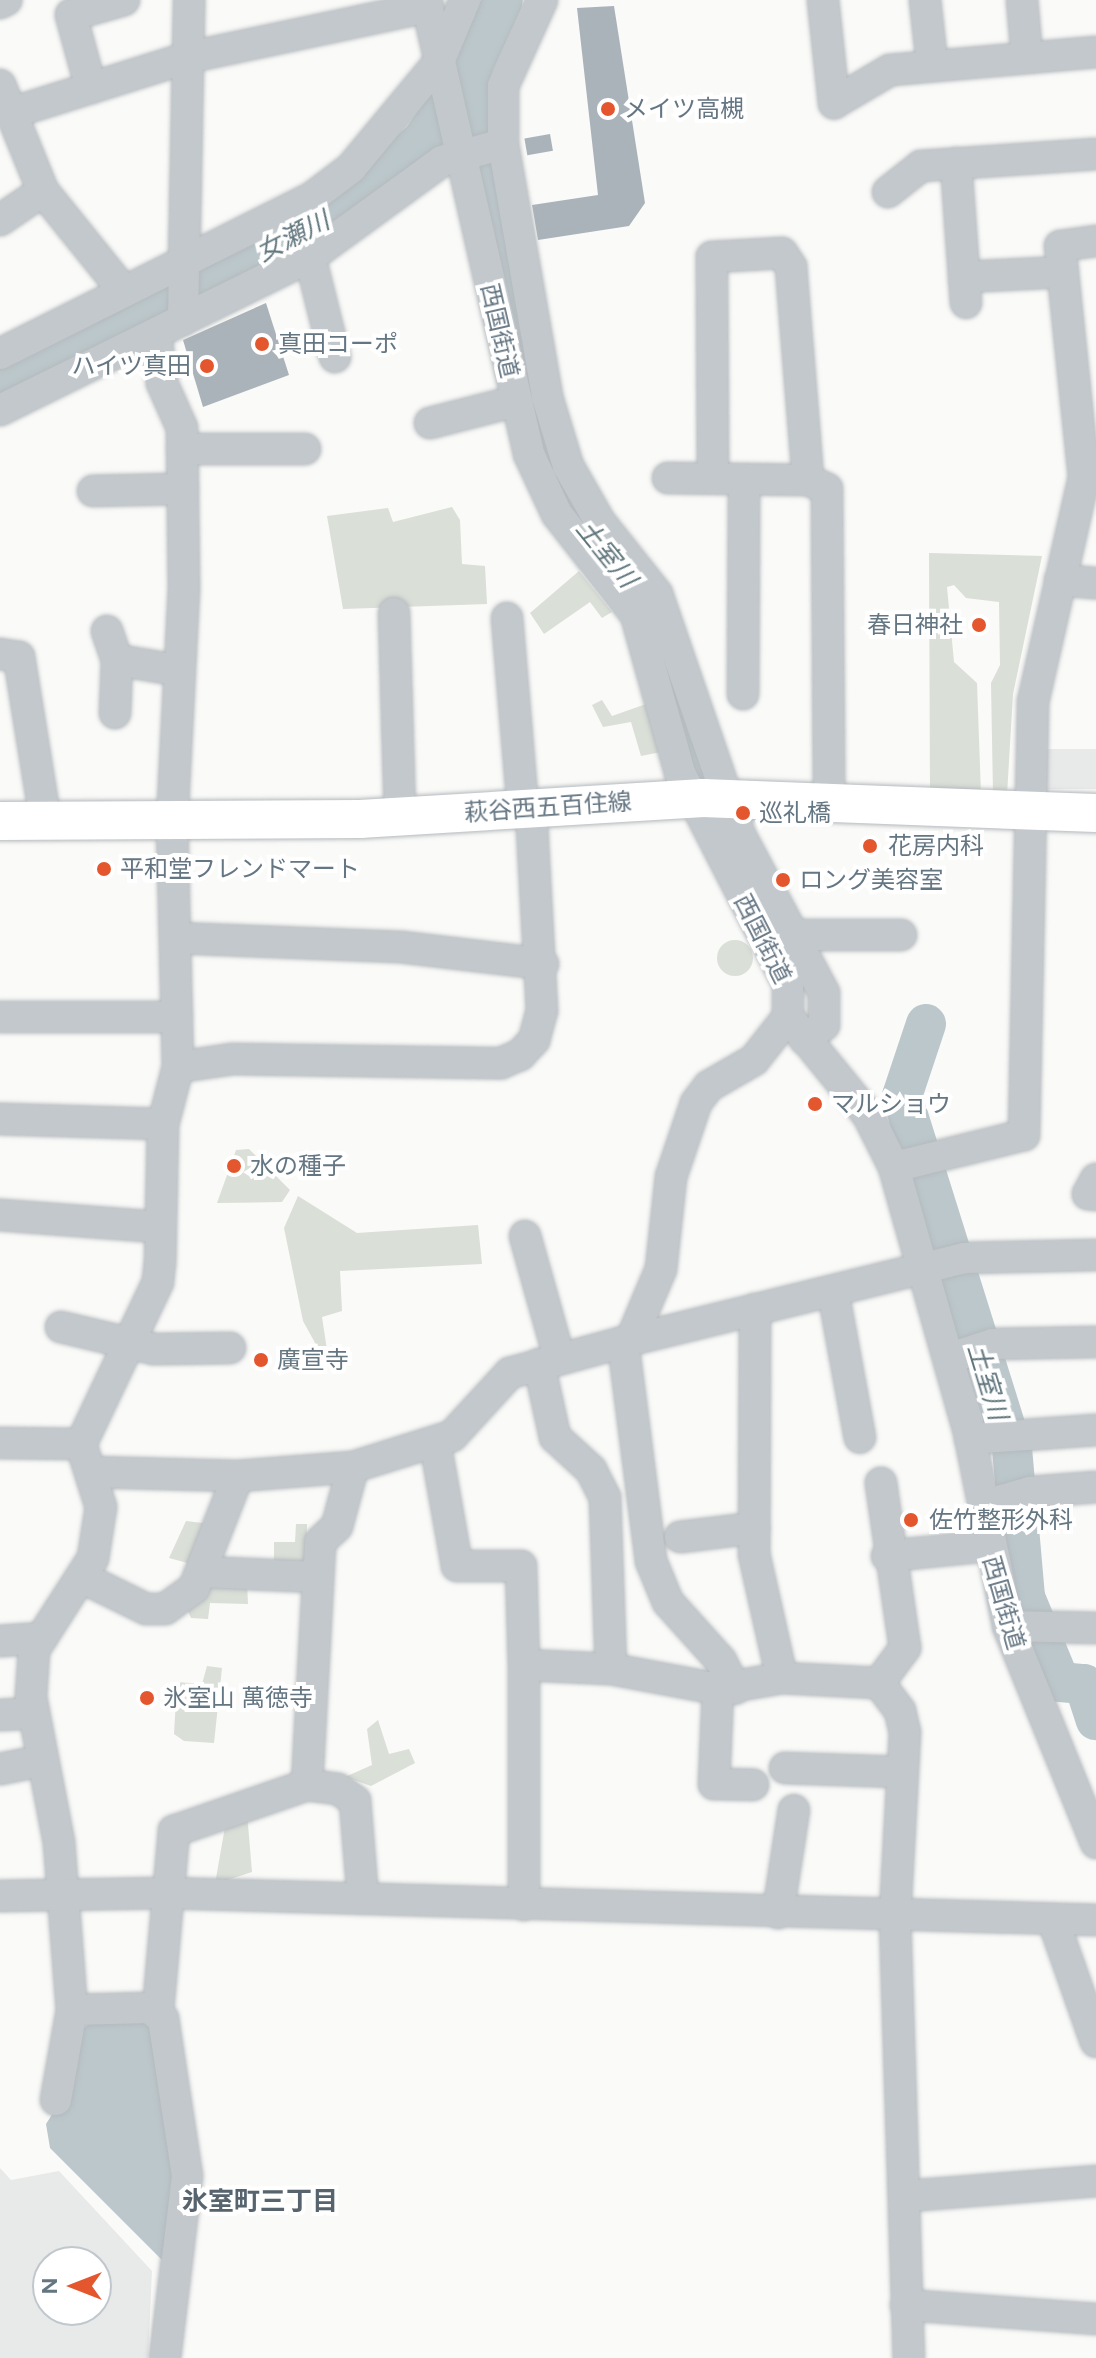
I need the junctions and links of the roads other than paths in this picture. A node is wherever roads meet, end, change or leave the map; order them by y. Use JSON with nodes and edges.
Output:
{"nodes":[{"id":1,"x":6,"y":0,"type":"edge"},
{"id":2,"x":124,"y":0,"type":"edge"},
{"id":3,"x":189,"y":0,"type":"edge"},
{"id":4,"x":465,"y":0,"type":"edge"},
{"id":5,"x":542,"y":0,"type":"edge"},
{"id":6,"x":823,"y":0,"type":"edge"},
{"id":7,"x":925,"y":0,"type":"edge"},
{"id":8,"x":1022,"y":0,"type":"edge"},
{"id":9,"x":0,"y":3,"type":"edge"},
{"id":10,"x":427,"y":3,"type":"edge"},
{"id":11,"x":1096,"y":52,"type":"edge"},
{"id":12,"x":1027,"y":56,"type":"junction"},
{"id":13,"x":190,"y":57,"type":"junction"},
{"id":14,"x":932,"y":63,"type":"junction"},
{"id":15,"x":442,"y":73,"type":"junction"},
{"id":16,"x":0,"y":85,"type":"edge"},
{"id":17,"x":91,"y":88,"type":"junction"},
{"id":18,"x":11,"y":113,"type":"junction"},
{"id":19,"x":475,"y":145,"type":"junction"},
{"id":20,"x":1096,"y":154,"type":"edge"},
{"id":21,"x":956,"y":163,"type":"junction"},
{"id":22,"x":43,"y":191,"type":"junction"},
{"id":23,"x":888,"y":192,"type":"dead end"},
{"id":24,"x":0,"y":220,"type":"edge"},
{"id":25,"x":1096,"y":241,"type":"edge"},
{"id":26,"x":310,"y":257,"type":"junction"},
{"id":27,"x":181,"y":270,"type":"junction"},
{"id":28,"x":1063,"y":272,"type":"junction"},
{"id":29,"x":123,"y":290,"type":"junction"},
{"id":30,"x":183,"y":315,"type":"junction"},
{"id":31,"x":156,"y":334,"type":"junction"},
{"id":32,"x":3,"y":346,"type":"edge"},
{"id":33,"x":335,"y":357,"type":"dead end"},
{"id":34,"x":516,"y":401,"type":"junction"},
{"id":35,"x":0,"y":410,"type":"edge"},
{"id":36,"x":430,"y":423,"type":"dead end"},
{"id":37,"x":182,"y":449,"type":"junction"},
{"id":38,"x":305,"y":449,"type":"dead end"},
{"id":39,"x":668,"y":478,"type":"dead end"},
{"id":40,"x":713,"y":478,"type":"junction"},
{"id":41,"x":744,"y":479,"type":"junction"},
{"id":42,"x":808,"y":480,"type":"junction"},
{"id":43,"x":183,"y":489,"type":"junction"},
{"id":44,"x":93,"y":491,"type":"dead end"},
{"id":45,"x":1060,"y":580,"type":"junction"},
{"id":46,"x":1096,"y":583,"type":"edge"},
{"id":47,"x":394,"y":613,"type":"dead end"},
{"id":48,"x":507,"y":618,"type":"dead end"},
{"id":49,"x":107,"y":631,"type":"dead end"},
{"id":50,"x":0,"y":654,"type":"edge"},
{"id":51,"x":117,"y":660,"type":"junction"},
{"id":52,"x":176,"y":670,"type":"junction"},
{"id":53,"x":743,"y":694,"type":"dead end"},
{"id":54,"x":115,"y":713,"type":"dead end"},
{"id":55,"x":709,"y":798,"type":"junction"},
{"id":56,"x":829,"y":805,"type":"junction"},
{"id":57,"x":527,"y":810,"type":"junction"},
{"id":58,"x":1031,"y":812,"type":"junction"},
{"id":59,"x":1096,"y":813,"type":"edge"},
{"id":60,"x":400,"y":817,"type":"junction"},
{"id":61,"x":0,"y":821,"type":"edge"},
{"id":62,"x":172,"y":822,"type":"junction"},
{"id":63,"x":46,"y":823,"type":"junction"},
{"id":64,"x":901,"y":935,"type":"dead end"},
{"id":65,"x":175,"y":938,"type":"junction"},
{"id":66,"x":784,"y":944,"type":"junction"},
{"id":67,"x":543,"y":964,"type":"junction"},
{"id":68,"x":0,"y":1017,"type":"edge"},
{"id":69,"x":177,"y":1017,"type":"junction"},
{"id":70,"x":797,"y":1028,"type":"junction"},
{"id":71,"x":178,"y":1067,"type":"junction"},
{"id":72,"x":0,"y":1119,"type":"edge"},
{"id":73,"x":163,"y":1124,"type":"junction"},
{"id":74,"x":894,"y":1167,"type":"junction"},
{"id":75,"x":1096,"y":1179,"type":"edge"},
{"id":76,"x":1096,"y":1195,"type":"edge"},
{"id":77,"x":0,"y":1215,"type":"edge"},
{"id":78,"x":158,"y":1227,"type":"junction"},
{"id":79,"x":525,"y":1236,"type":"dead end"},
{"id":80,"x":1096,"y":1255,"type":"edge"},
{"id":81,"x":924,"y":1269,"type":"junction"},
{"id":82,"x":833,"y":1291,"type":"junction"},
{"id":83,"x":755,"y":1309,"type":"junction"},
{"id":84,"x":61,"y":1327,"type":"dead end"},
{"id":85,"x":129,"y":1340,"type":"junction"},
{"id":86,"x":627,"y":1341,"type":"junction"},
{"id":87,"x":1096,"y":1342,"type":"edge"},
{"id":88,"x":230,"y":1348,"type":"dead end"},
{"id":89,"x":950,"y":1358,"type":"junction"},
{"id":90,"x":549,"y":1360,"type":"junction"},
{"id":91,"x":1096,"y":1430,"type":"edge"},
{"id":92,"x":860,"y":1438,"type":"dead end"},
{"id":93,"x":970,"y":1439,"type":"junction"},
{"id":94,"x":435,"y":1442,"type":"junction"},
{"id":95,"x":0,"y":1443,"type":"edge"},
{"id":96,"x":81,"y":1444,"type":"junction"},
{"id":97,"x":353,"y":1467,"type":"junction"},
{"id":98,"x":641,"y":1467,"type":"junction"},
{"id":99,"x":91,"y":1472,"type":"junction"},
{"id":100,"x":238,"y":1476,"type":"junction"},
{"id":101,"x":598,"y":1479,"type":"junction"},
{"id":102,"x":881,"y":1483,"type":"dead end"},
{"id":103,"x":1096,"y":1487,"type":"edge"},
{"id":104,"x":985,"y":1505,"type":"junction"},
{"id":105,"x":754,"y":1528,"type":"junction"},
{"id":106,"x":680,"y":1537,"type":"dead end"},
{"id":107,"x":987,"y":1546,"type":"junction"},
{"id":108,"x":887,"y":1556,"type":"junction"},
{"id":109,"x":201,"y":1572,"type":"junction"},
{"id":110,"x":317,"y":1577,"type":"junction"},
{"id":111,"x":83,"y":1578,"type":"junction"},
{"id":112,"x":1008,"y":1626,"type":"junction"},
{"id":113,"x":1096,"y":1628,"type":"edge"},
{"id":114,"x":42,"y":1638,"type":"junction"},
{"id":115,"x":0,"y":1641,"type":"edge"},
{"id":116,"x":524,"y":1665,"type":"junction"},
{"id":117,"x":611,"y":1669,"type":"junction"},
{"id":118,"x":782,"y":1678,"type":"junction"},
{"id":119,"x":879,"y":1683,"type":"junction"},
{"id":120,"x":726,"y":1689,"type":"junction"},
{"id":121,"x":33,"y":1713,"type":"junction"},
{"id":122,"x":0,"y":1715,"type":"edge"},
{"id":123,"x":40,"y":1761,"type":"junction"},
{"id":124,"x":785,"y":1768,"type":"dead end"},
{"id":125,"x":0,"y":1769,"type":"edge"},
{"id":126,"x":901,"y":1772,"type":"junction"},
{"id":127,"x":307,"y":1785,"type":"junction"},
{"id":128,"x":753,"y":1785,"type":"dead end"},
{"id":129,"x":794,"y":1810,"type":"dead end"},
{"id":130,"x":1096,"y":1843,"type":"edge"},
{"id":131,"x":59,"y":1893,"type":"junction"},
{"id":132,"x":165,"y":1893,"type":"junction"},
{"id":133,"x":0,"y":1896,"type":"edge"},
{"id":134,"x":363,"y":1899,"type":"junction"},
{"id":135,"x":524,"y":1905,"type":"junction"},
{"id":136,"x":778,"y":1913,"type":"junction"},
{"id":137,"x":895,"y":1917,"type":"junction"},
{"id":138,"x":1053,"y":1920,"type":"junction"},
{"id":139,"x":1096,"y":1920,"type":"edge"},
{"id":140,"x":72,"y":2010,"type":"junction"},
{"id":141,"x":158,"y":2010,"type":"junction"},
{"id":142,"x":1096,"y":2042,"type":"edge"},
{"id":143,"x":56,"y":2100,"type":"dead end"},
{"id":144,"x":1096,"y":2181,"type":"edge"},
{"id":145,"x":906,"y":2196,"type":"junction"},
{"id":146,"x":906,"y":2305,"type":"junction"},
{"id":147,"x":1096,"y":2319,"type":"edge"},
{"id":148,"x":165,"y":2358,"type":"edge"},
{"id":149,"x":909,"y":2358,"type":"edge"}],
"edges":[{"from":1,"to":9,"type":"street"},
{"from":2,"to":17,"type":"street"},
{"from":3,"to":13,"type":"street"},
{"from":4,"to":15,"type":"street"},
{"from":5,"to":19,"type":"street"},
{"from":6,"to":14,"type":"street"},
{"from":7,"to":14,"type":"street"},
{"from":8,"to":12,"type":"street"},
{"from":10,"to":13,"type":"street"},
{"from":10,"to":15,"type":"street"},
{"from":11,"to":12,"type":"street"},
{"from":12,"to":14,"type":"street"},
{"from":13,"to":17,"type":"street"},
{"from":13,"to":27,"type":"street"},
{"from":15,"to":19,"type":"street"},
{"from":15,"to":27,"type":"street"},
{"from":16,"to":18,"type":"street"},
{"from":17,"to":18,"type":"street"},
{"from":18,"to":22,"type":"street"},
{"from":19,"to":26,"type":"street"},
{"from":19,"to":34,"type":"street","name":"西国街道"},
{"from":19,"to":55,"type":"street"},
{"from":20,"to":21,"type":"street"},
{"from":21,"to":23,"type":"street"},
{"from":21,"to":28,"type":"street"},
{"from":22,"to":24,"type":"street"},
{"from":22,"to":29,"type":"street"},
{"from":25,"to":28,"type":"street"},
{"from":26,"to":30,"type":"street"},
{"from":26,"to":33,"type":"street"},
{"from":27,"to":29,"type":"street"},
{"from":27,"to":30,"type":"street"},
{"from":28,"to":45,"type":"street"},
{"from":29,"to":32,"type":"street"},
{"from":30,"to":31,"type":"street"},
{"from":31,"to":35,"type":"street"},
{"from":31,"to":37,"type":"street"},
{"from":34,"to":36,"type":"street"},
{"from":34,"to":55,"type":"street","name":"西国街道"},
{"from":37,"to":38,"type":"street"},
{"from":37,"to":43,"type":"street"},
{"from":39,"to":40,"type":"street"},
{"from":40,"to":41,"type":"street"},
{"from":40,"to":42,"type":"street"},
{"from":41,"to":42,"type":"street"},
{"from":41,"to":53,"type":"street"},
{"from":42,"to":56,"type":"street"},
{"from":43,"to":44,"type":"street"},
{"from":43,"to":52,"type":"street"},
{"from":45,"to":46,"type":"street"},
{"from":45,"to":58,"type":"street"},
{"from":47,"to":60,"type":"street"},
{"from":48,"to":57,"type":"street"},
{"from":49,"to":51,"type":"street"},
{"from":50,"to":63,"type":"street"},
{"from":51,"to":52,"type":"street"},
{"from":51,"to":54,"type":"street"},
{"from":52,"to":62,"type":"street"},
{"from":55,"to":56,"type":"main road","name":"萩谷西五百住線"},
{"from":55,"to":57,"type":"main road","name":"萩谷西五百住線"},
{"from":55,"to":66,"type":"street","name":"西国街道"},
{"from":56,"to":58,"type":"main road","name":"萩谷西五百住線"},
{"from":57,"to":60,"type":"main road","name":"萩谷西五百住線"},
{"from":57,"to":67,"type":"street"},
{"from":58,"to":59,"type":"main road","name":"萩谷西五百住線"},
{"from":58,"to":74,"type":"street"},
{"from":60,"to":62,"type":"main road","name":"萩谷西五百住線"},
{"from":61,"to":63,"type":"main road","name":"萩谷西五百住線"},
{"from":62,"to":63,"type":"main road","name":"萩谷西五百住線"},
{"from":62,"to":65,"type":"street"},
{"from":64,"to":66,"type":"street"},
{"from":65,"to":67,"type":"street"},
{"from":65,"to":69,"type":"street"},
{"from":66,"to":70,"type":"street","name":"西国街道"},
{"from":67,"to":71,"type":"street"},
{"from":68,"to":69,"type":"street"},
{"from":69,"to":71,"type":"street"},
{"from":70,"to":74,"type":"street","name":"西国街道"},
{"from":70,"to":86,"type":"street"},
{"from":71,"to":73,"type":"street"},
{"from":72,"to":73,"type":"street"},
{"from":73,"to":78,"type":"street"},
{"from":74,"to":81,"type":"street","name":"西国街道"},
{"from":75,"to":76,"type":"street"},
{"from":77,"to":78,"type":"street"},
{"from":78,"to":85,"type":"street"},
{"from":79,"to":90,"type":"street"},
{"from":80,"to":81,"type":"street"},
{"from":81,"to":82,"type":"street"},
{"from":81,"to":89,"type":"street","name":"西国街道"},
{"from":82,"to":83,"type":"street"},
{"from":82,"to":92,"type":"street"},
{"from":83,"to":86,"type":"street"},
{"from":83,"to":105,"type":"street"},
{"from":84,"to":85,"type":"street"},
{"from":85,"to":88,"type":"street"},
{"from":85,"to":96,"type":"street"},
{"from":86,"to":90,"type":"street"},
{"from":86,"to":98,"type":"street"},
{"from":87,"to":89,"type":"street"},
{"from":89,"to":93,"type":"street","name":"西国街道"},
{"from":90,"to":94,"type":"street"},
{"from":90,"to":101,"type":"street"},
{"from":91,"to":93,"type":"street"},
{"from":93,"to":104,"type":"street","name":"西国街道"},
{"from":94,"to":97,"type":"street"},
{"from":94,"to":116,"type":"street"},
{"from":95,"to":96,"type":"street"},
{"from":96,"to":99,"type":"street"},
{"from":97,"to":100,"type":"street"},
{"from":97,"to":110,"type":"street"},
{"from":98,"to":101,"type":"street"},
{"from":98,"to":120,"type":"street"},
{"from":99,"to":100,"type":"street"},
{"from":99,"to":111,"type":"street"},
{"from":100,"to":109,"type":"street"},
{"from":101,"to":117,"type":"street"},
{"from":102,"to":108,"type":"street"},
{"from":103,"to":104,"type":"street"},
{"from":104,"to":107,"type":"street","name":"西国街道"},
{"from":105,"to":106,"type":"street"},
{"from":105,"to":118,"type":"street"},
{"from":107,"to":108,"type":"street"},
{"from":107,"to":112,"type":"street","name":"西国街道"},
{"from":108,"to":119,"type":"street"},
{"from":109,"to":110,"type":"street"},
{"from":109,"to":111,"type":"street"},
{"from":110,"to":127,"type":"street"},
{"from":111,"to":114,"type":"street"},
{"from":112,"to":113,"type":"street"},
{"from":112,"to":130,"type":"street","name":"西国街道"},
{"from":114,"to":115,"type":"street"},
{"from":114,"to":121,"type":"street"},
{"from":116,"to":117,"type":"street"},
{"from":116,"to":135,"type":"street"},
{"from":117,"to":120,"type":"street"},
{"from":118,"to":119,"type":"street"},
{"from":118,"to":120,"type":"street"},
{"from":119,"to":126,"type":"street"},
{"from":120,"to":128,"type":"street"},
{"from":121,"to":122,"type":"street"},
{"from":121,"to":123,"type":"street"},
{"from":123,"to":125,"type":"street"},
{"from":123,"to":131,"type":"street"},
{"from":124,"to":126,"type":"street"},
{"from":126,"to":137,"type":"street"},
{"from":127,"to":132,"type":"street"},
{"from":127,"to":134,"type":"street"},
{"from":129,"to":136,"type":"street"},
{"from":131,"to":132,"type":"street"},
{"from":131,"to":133,"type":"street"},
{"from":131,"to":140,"type":"street"},
{"from":132,"to":134,"type":"street"},
{"from":132,"to":141,"type":"street"},
{"from":134,"to":135,"type":"street"},
{"from":135,"to":136,"type":"street"},
{"from":136,"to":137,"type":"street"},
{"from":137,"to":138,"type":"street"},
{"from":137,"to":145,"type":"street"},
{"from":138,"to":139,"type":"street"},
{"from":138,"to":142,"type":"street"},
{"from":140,"to":141,"type":"street"},
{"from":140,"to":143,"type":"street"},
{"from":141,"to":148,"type":"street"},
{"from":144,"to":145,"type":"street"},
{"from":145,"to":146,"type":"street"},
{"from":146,"to":147,"type":"street"},
{"from":146,"to":149,"type":"street"}]}
